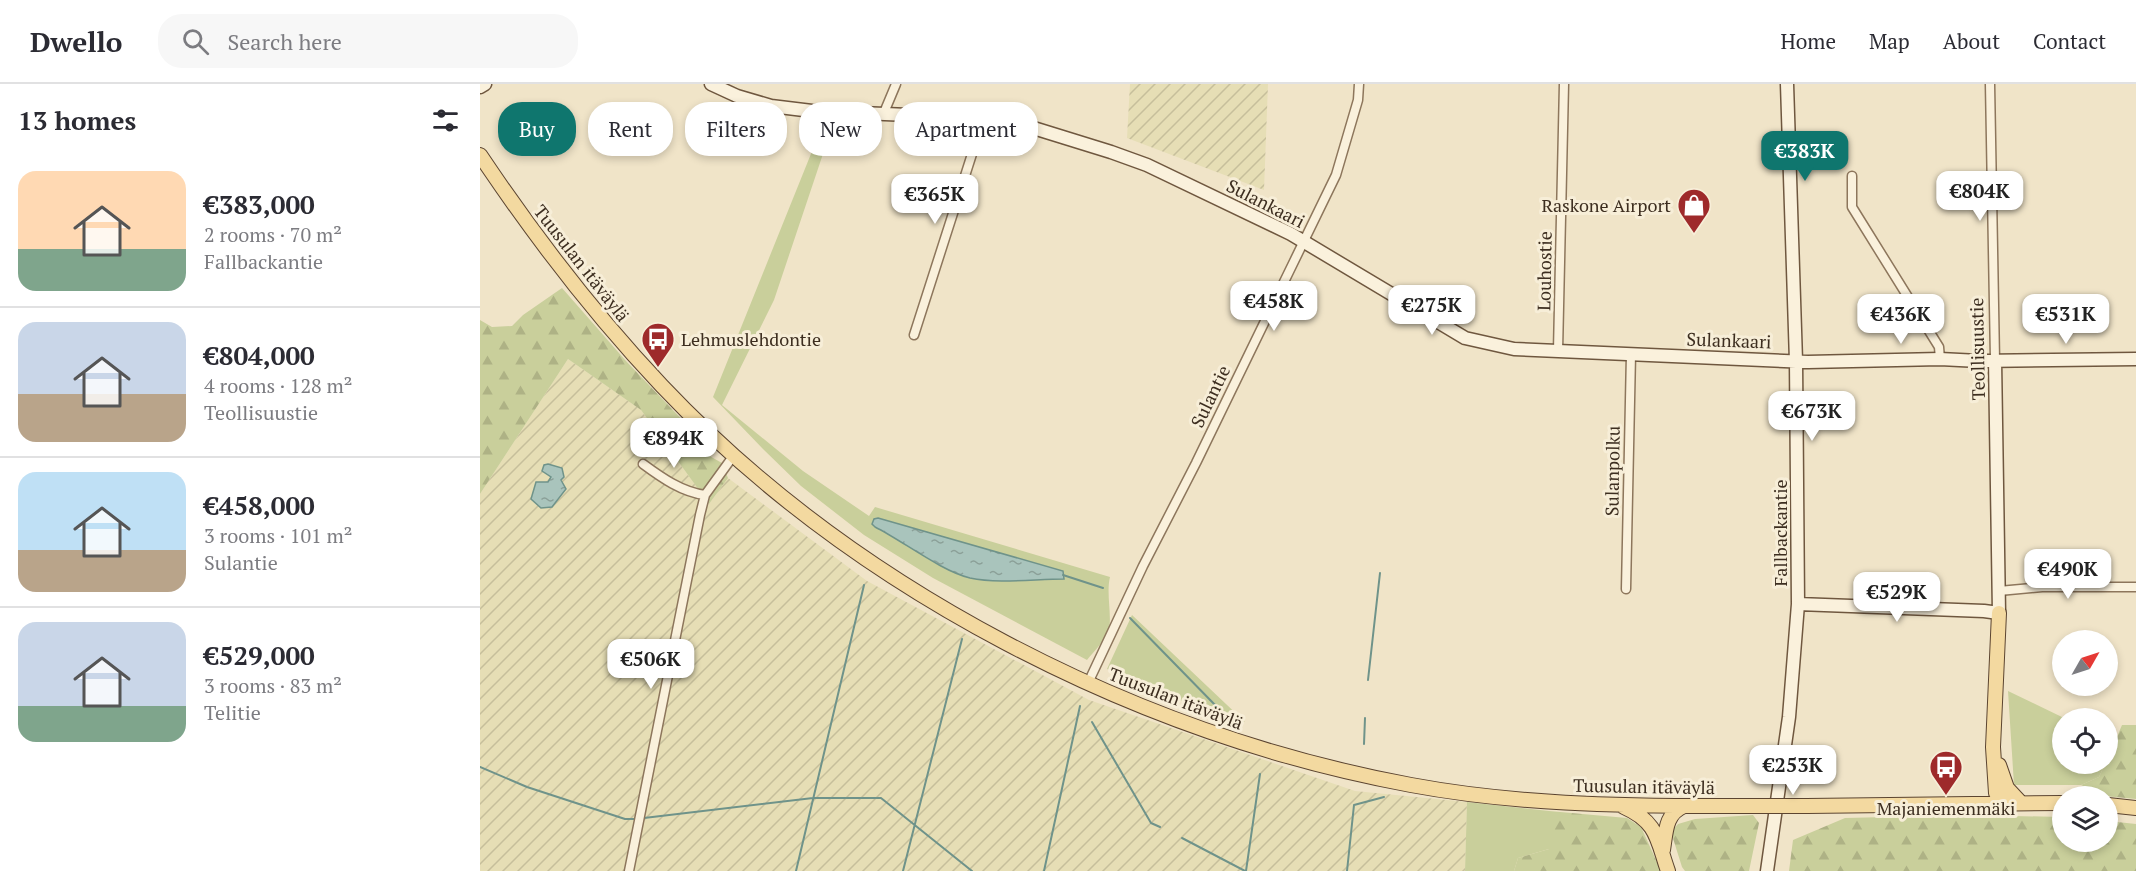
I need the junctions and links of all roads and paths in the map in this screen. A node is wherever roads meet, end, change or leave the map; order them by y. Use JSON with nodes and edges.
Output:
{"nodes":[{"id":1,"x":485,"y":84,"type":"edge"},
{"id":2,"x":711,"y":84,"type":"edge"},
{"id":3,"x":896,"y":84,"type":"edge"},
{"id":4,"x":1359,"y":84,"type":"edge"},
{"id":5,"x":1564,"y":84,"type":"edge"},
{"id":6,"x":1787,"y":84,"type":"edge"},
{"id":7,"x":1990,"y":84,"type":"edge"},
{"id":8,"x":480,"y":87,"type":"edge"},
{"id":9,"x":884,"y":115,"type":"junction"},
{"id":10,"x":894,"y":115,"type":"edge"},
{"id":11,"x":1038,"y":130,"type":"edge"},
{"id":12,"x":480,"y":155,"type":"edge"},
{"id":13,"x":971,"y":156,"type":"edge"},
{"id":14,"x":1852,"y":176,"type":"dead end"},
{"id":15,"x":1303,"y":243,"type":"junction"},
{"id":16,"x":914,"y":335,"type":"dead end"},
{"id":17,"x":1558,"y":351,"type":"junction"},
{"id":18,"x":1631,"y":354,"type":"junction"},
{"id":19,"x":2136,"y":358,"type":"edge"},
{"id":20,"x":1940,"y":359,"type":"junction"},
{"id":21,"x":1995,"y":360,"type":"junction"},
{"id":22,"x":1796,"y":361,"type":"junction"},
{"id":23,"x":734,"y":455,"type":"junction"},
{"id":24,"x":643,"y":464,"type":"dead end"},
{"id":25,"x":705,"y":495,"type":"junction"},
{"id":26,"x":2136,"y":587,"type":"edge"},
{"id":27,"x":1626,"y":589,"type":"dead end"},
{"id":28,"x":1998,"y":591,"type":"junction"},
{"id":29,"x":1798,"y":604,"type":"junction"},
{"id":30,"x":1999,"y":613,"type":"junction"},
{"id":31,"x":1088,"y":683,"type":"junction"},
{"id":32,"x":1994,"y":706,"type":"junction"},
{"id":33,"x":2003,"y":803,"type":"junction"},
{"id":34,"x":2021,"y":803,"type":"junction"},
{"id":35,"x":2052,"y":803,"type":"edge"},
{"id":36,"x":1971,"y":804,"type":"junction"},
{"id":37,"x":1622,"y":806,"type":"junction"},
{"id":38,"x":1685,"y":806,"type":"junction"},
{"id":39,"x":2118,"y":806,"type":"edge"},
{"id":40,"x":2136,"y":808,"type":"edge"},
{"id":41,"x":1663,"y":850,"type":"junction"},
{"id":42,"x":629,"y":871,"type":"edge"},
{"id":43,"x":1668,"y":871,"type":"edge"},
{"id":44,"x":1767,"y":871,"type":"edge"}],
"edges":[{"from":1,"to":8,"type":"street"},
{"from":2,"to":9,"type":"street","name":"Sulankaari"},
{"from":3,"to":9,"type":"street"},
{"from":4,"to":15,"type":"street","name":"Sulantie"},
{"from":5,"to":17,"type":"street","name":"Louhostie"},
{"from":6,"to":22,"type":"street","name":"Fallbackantie"},
{"from":7,"to":21,"type":"street","name":"Teollisuustie"},
{"from":9,"to":10,"type":"street","name":"Sulankaari"},
{"from":11,"to":15,"type":"street","name":"Sulankaari"},
{"from":12,"to":23,"type":"main road","name":"Tuusulan itäväylä"},
{"from":13,"to":16,"type":"street"},
{"from":14,"to":20,"type":"street"},
{"from":15,"to":17,"type":"street","name":"Sulankaari"},
{"from":15,"to":31,"type":"street","name":"Sulantie"},
{"from":17,"to":18,"type":"street","name":"Sulankaari"},
{"from":18,"to":22,"type":"street","name":"Sulankaari"},
{"from":18,"to":27,"type":"street","name":"Sulanpolku"},
{"from":19,"to":21,"type":"street","name":"Sulankaari"},
{"from":20,"to":21,"type":"street","name":"Sulankaari"},
{"from":20,"to":22,"type":"street","name":"Sulankaari"},
{"from":21,"to":28,"type":"street","name":"Teollisuustie"},
{"from":22,"to":29,"type":"street","name":"Fallbackantie"},
{"from":23,"to":25,"type":"street"},
{"from":23,"to":31,"type":"main road","name":"Tuusulan itäväylä"},
{"from":24,"to":25,"type":"street"},
{"from":25,"to":42,"type":"street"},
{"from":26,"to":28,"type":"street"},
{"from":28,"to":30,"type":"street","name":"Teollisuustie"},
{"from":29,"to":30,"type":"street"},
{"from":29,"to":44,"type":"street","name":"Fallbackantie"},
{"from":30,"to":32,"type":"main road"},
{"from":31,"to":37,"type":"main road","name":"Tuusulan itäväylä"},
{"from":32,"to":33,"type":"main road"},
{"from":32,"to":34,"type":"main road"},
{"from":32,"to":36,"type":"main road"},
{"from":33,"to":34,"type":"main road","name":"Tuusulan itäväylä"},
{"from":33,"to":36,"type":"main road","name":"Tuusulan itäväylä"},
{"from":34,"to":35,"type":"main road","name":"Tuusulan itäväylä"},
{"from":36,"to":38,"type":"main road","name":"Tuusulan itäväylä","bridge":true},
{"from":37,"to":38,"type":"main road","name":"Tuusulan itäväylä"},
{"from":37,"to":41,"type":"main road"},
{"from":38,"to":41,"type":"main road"},
{"from":39,"to":40,"type":"main road"},
{"from":41,"to":43,"type":"main road"}]}
